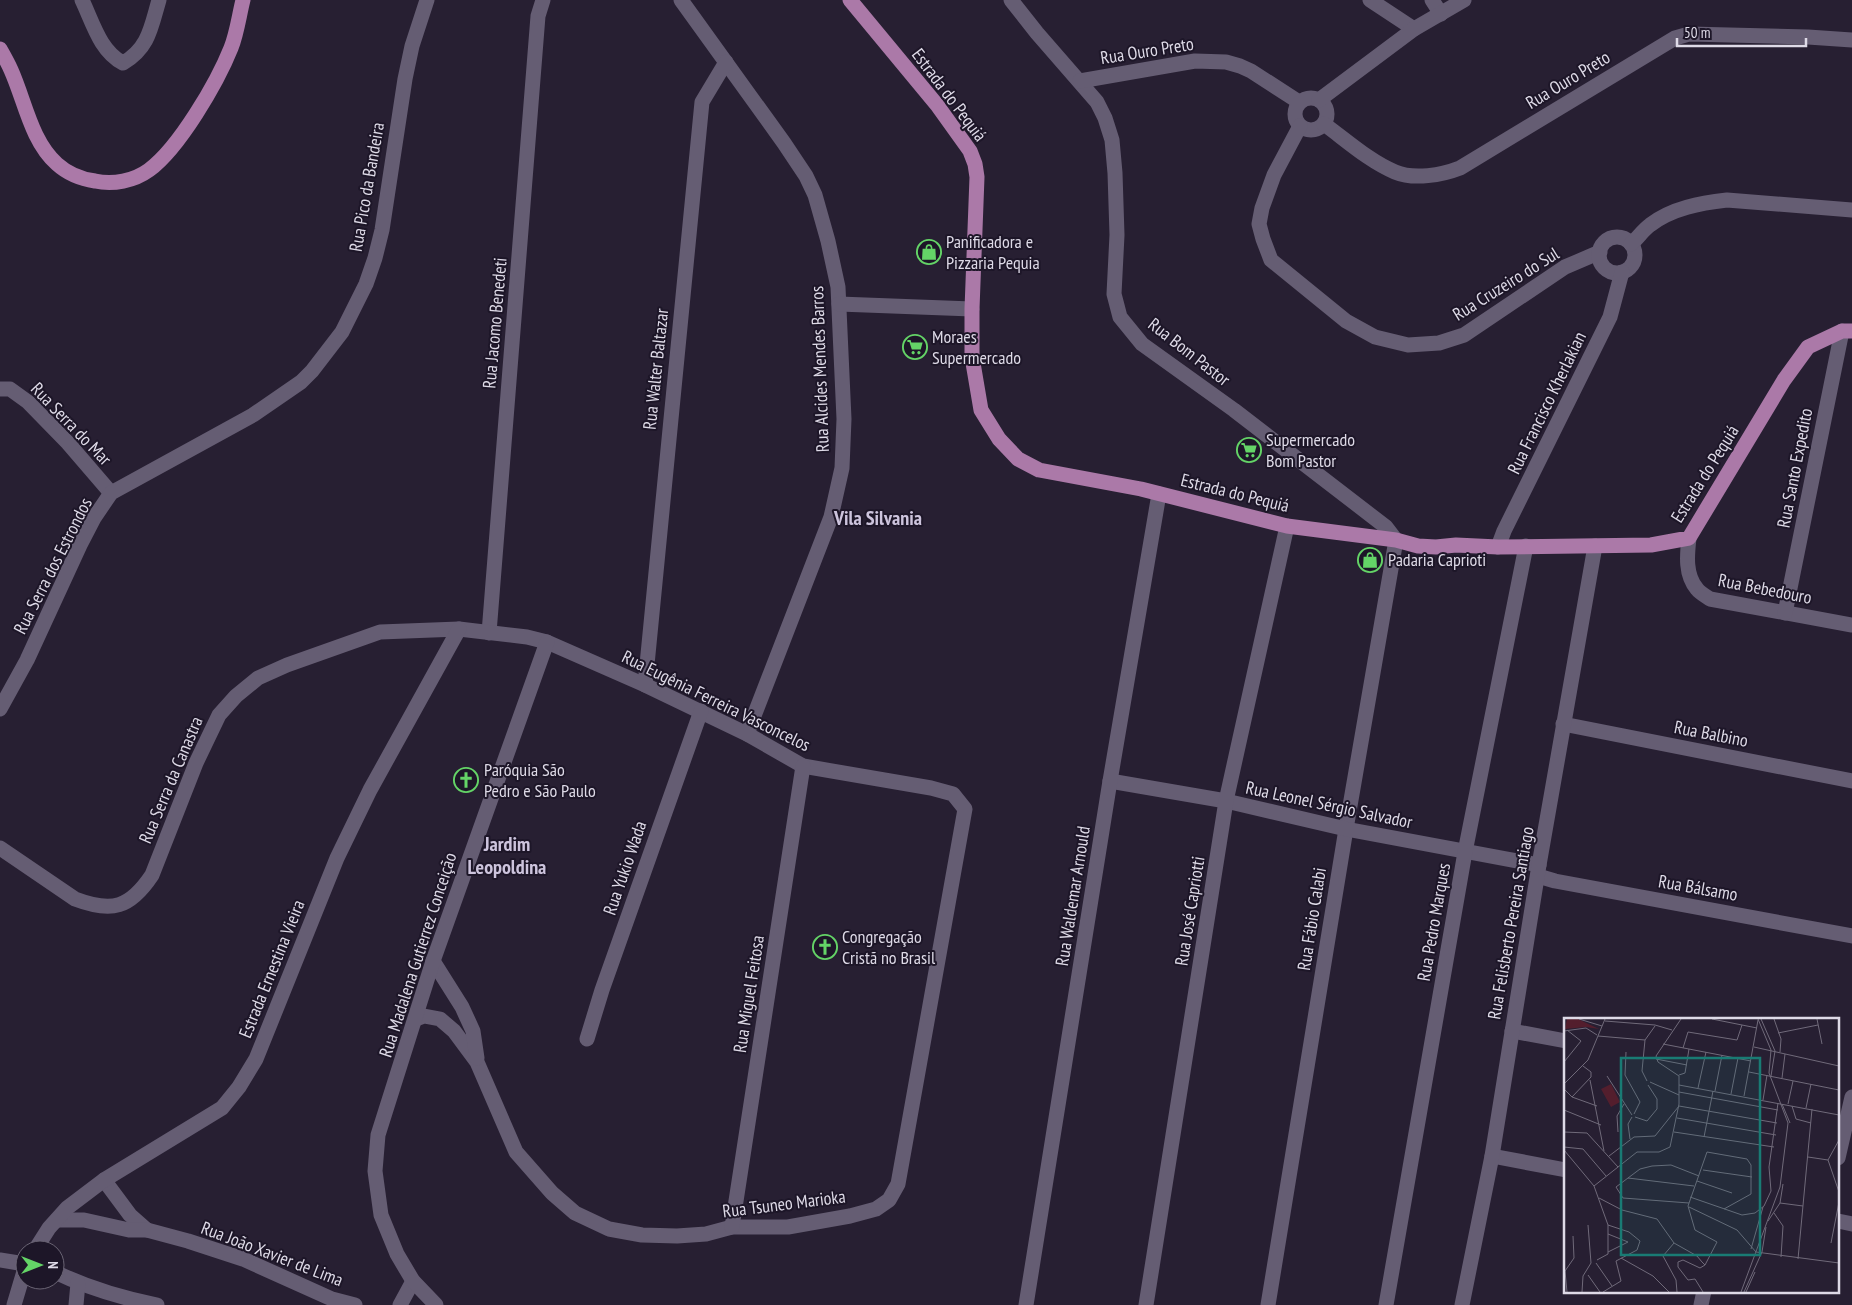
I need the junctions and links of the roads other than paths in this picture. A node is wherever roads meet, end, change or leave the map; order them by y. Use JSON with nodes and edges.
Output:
{"nodes":[{"id":1,"x":82,"y":0,"type":"edge"},
{"id":2,"x":159,"y":0,"type":"edge"},
{"id":3,"x":243,"y":0,"type":"edge"},
{"id":4,"x":427,"y":0,"type":"edge"},
{"id":5,"x":543,"y":0,"type":"edge"},
{"id":6,"x":681,"y":0,"type":"edge"},
{"id":7,"x":850,"y":0,"type":"edge"},
{"id":8,"x":1011,"y":0,"type":"edge"},
{"id":9,"x":1370,"y":0,"type":"edge"},
{"id":10,"x":1432,"y":0,"type":"edge"},
{"id":11,"x":1464,"y":0,"type":"edge"},
{"id":12,"x":1441,"y":14,"type":"junction"},
{"id":13,"x":1414,"y":29,"type":"junction"},
{"id":14,"x":1852,"y":40,"type":"edge"},
{"id":15,"x":0,"y":50,"type":"edge"},
{"id":16,"x":726,"y":62,"type":"junction"},
{"id":17,"x":1080,"y":81,"type":"junction"},
{"id":18,"x":1319,"y":100,"type":"junction"},
{"id":19,"x":1300,"y":102,"type":"junction"},
{"id":20,"x":1324,"y":124,"type":"junction"},
{"id":21,"x":1300,"y":126,"type":"junction"},
{"id":22,"x":1852,"y":210,"type":"edge"},
{"id":23,"x":1631,"y":244,"type":"junction"},
{"id":24,"x":1600,"y":252,"type":"junction"},
{"id":25,"x":1622,"y":272,"type":"junction"},
{"id":26,"x":839,"y":304,"type":"junction"},
{"id":27,"x":972,"y":309,"type":"junction"},
{"id":28,"x":1847,"y":331,"type":"edge"},
{"id":29,"x":0,"y":389,"type":"edge"},
{"id":30,"x":111,"y":493,"type":"junction"},
{"id":31,"x":1159,"y":494,"type":"junction"},
{"id":32,"x":1287,"y":526,"type":"junction"},
{"id":33,"x":1688,"y":538,"type":"junction"},
{"id":34,"x":1396,"y":540,"type":"junction"},
{"id":35,"x":1526,"y":546,"type":"junction"},
{"id":36,"x":1595,"y":546,"type":"junction"},
{"id":37,"x":1498,"y":548,"type":"junction"},
{"id":38,"x":1785,"y":613,"type":"junction"},
{"id":39,"x":1852,"y":625,"type":"edge"},
{"id":40,"x":458,"y":629,"type":"junction"},
{"id":41,"x":489,"y":633,"type":"junction"},
{"id":42,"x":547,"y":642,"type":"junction"},
{"id":43,"x":645,"y":685,"type":"junction"},
{"id":44,"x":0,"y":710,"type":"edge"},
{"id":45,"x":701,"y":711,"type":"junction"},
{"id":46,"x":1564,"y":724,"type":"junction"},
{"id":47,"x":747,"y":734,"type":"junction"},
{"id":48,"x":803,"y":766,"type":"junction"},
{"id":49,"x":1110,"y":781,"type":"junction"},
{"id":50,"x":1852,"y":781,"type":"edge"},
{"id":51,"x":931,"y":788,"type":"joint"},
{"id":52,"x":1226,"y":801,"type":"junction"},
{"id":53,"x":1346,"y":829,"type":"junction"},
{"id":54,"x":0,"y":848,"type":"edge"},
{"id":55,"x":1465,"y":852,"type":"junction"},
{"id":56,"x":1538,"y":871,"type":"junction"},
{"id":57,"x":1852,"y":936,"type":"edge"},
{"id":58,"x":433,"y":961,"type":"junction"},
{"id":59,"x":416,"y":1019,"type":"junction"},
{"id":60,"x":1512,"y":1031,"type":"junction"},
{"id":61,"x":587,"y":1038,"type":"dead end"},
{"id":62,"x":1564,"y":1041,"type":"edge"},
{"id":63,"x":477,"y":1062,"type":"junction"},
{"id":64,"x":1852,"y":1096,"type":"edge"},
{"id":65,"x":1840,"y":1149,"type":"edge"},
{"id":66,"x":1492,"y":1156,"type":"junction"},
{"id":67,"x":1564,"y":1170,"type":"edge"},
{"id":68,"x":104,"y":1180,"type":"junction"},
{"id":69,"x":57,"y":1220,"type":"junction"},
{"id":70,"x":732,"y":1228,"type":"junction"},
{"id":71,"x":147,"y":1230,"type":"junction"},
{"id":72,"x":42,"y":1240,"type":"edge"},
{"id":73,"x":0,"y":1260,"type":"edge"},
{"id":74,"x":15,"y":1262,"type":"edge"},
{"id":75,"x":65,"y":1277,"type":"edge"},
{"id":76,"x":413,"y":1281,"type":"junction"},
{"id":77,"x":78,"y":1283,"type":"junction"},
{"id":78,"x":18,"y":1290,"type":"edge"},
{"id":79,"x":1704,"y":1292,"type":"edge"},
{"id":80,"x":0,"y":1301,"type":"edge"},
{"id":81,"x":6,"y":1305,"type":"edge"},
{"id":82,"x":14,"y":1305,"type":"edge"},
{"id":83,"x":76,"y":1305,"type":"edge"},
{"id":84,"x":157,"y":1305,"type":"edge"},
{"id":85,"x":355,"y":1305,"type":"edge"},
{"id":86,"x":400,"y":1305,"type":"edge"},
{"id":87,"x":436,"y":1305,"type":"edge"},
{"id":88,"x":1026,"y":1305,"type":"edge"},
{"id":89,"x":1146,"y":1305,"type":"edge"},
{"id":90,"x":1268,"y":1305,"type":"edge"},
{"id":91,"x":1386,"y":1305,"type":"edge"},
{"id":92,"x":1462,"y":1305,"type":"edge"},
{"id":93,"x":1701,"y":1305,"type":"edge"}],
"edges":[{"from":1,"to":2,"type":"street"},
{"from":3,"to":15,"type":"main road"},
{"from":4,"to":30,"type":"street","name":"Rua Pico da Bandeira"},
{"from":5,"to":41,"type":"street","name":"Rua Jacomo Benedeti"},
{"from":6,"to":16,"type":"street","name":"Rua Alcides Mendes Barros"},
{"from":7,"to":27,"type":"main road","name":"Estrada do Pequiá"},
{"from":8,"to":17,"type":"street","name":"Rua Bom Pastor"},
{"from":9,"to":13,"type":"street"},
{"from":10,"to":12,"type":"street"},
{"from":11,"to":12,"type":"street"},
{"from":12,"to":13,"type":"street"},
{"from":13,"to":18,"type":"street"},
{"from":14,"to":20,"type":"street","name":"Rua Ouro Preto"},
{"from":16,"to":26,"type":"street","name":"Rua Alcides Mendes Barros"},
{"from":16,"to":43,"type":"street","name":"Rua Walter Baltazar"},
{"from":17,"to":19,"type":"street","name":"Rua Ouro Preto"},
{"from":17,"to":34,"type":"street","name":"Rua Bom Pastor"},
{"from":18,"to":19,"type":"street"},
{"from":18,"to":20,"type":"street"},
{"from":19,"to":21,"type":"street"},
{"from":20,"to":21,"type":"street"},
{"from":21,"to":24,"type":"street","name":"Rua Cruzeiro do Sul"},
{"from":22,"to":23,"type":"street"},
{"from":23,"to":24,"type":"street"},
{"from":23,"to":25,"type":"street"},
{"from":24,"to":25,"type":"street"},
{"from":25,"to":37,"type":"street","name":"Rua Francisco Kherlakian"},
{"from":26,"to":27,"type":"street"},
{"from":26,"to":47,"type":"street","name":"Rua Alcides Mendes Barros"},
{"from":27,"to":31,"type":"main road","name":"Estrada do Pequiá"},
{"from":28,"to":33,"type":"main road","name":"Estrada do Pequiá"},
{"from":28,"to":38,"type":"street","name":"Rua Santo Expedito"},
{"from":29,"to":30,"type":"street","name":"Rua Serra do Mar"},
{"from":30,"to":44,"type":"street","name":"Rua Serra dos Estrondos"},
{"from":31,"to":32,"type":"main road","name":"Estrada do Pequiá"},
{"from":31,"to":49,"type":"street","name":"Rua Waldemar Arnould"},
{"from":32,"to":34,"type":"main road","name":"Estrada do Pequiá"},
{"from":32,"to":52,"type":"street","name":"Rua José Capriotti"},
{"from":33,"to":36,"type":"main road","name":"Estrada do Pequiá"},
{"from":33,"to":38,"type":"street","name":"Rua Bebedouro"},
{"from":34,"to":37,"type":"main road","name":"Estrada do Pequiá"},
{"from":34,"to":53,"type":"street","name":"Rua Fábio Calabi"},
{"from":35,"to":36,"type":"main road","name":"Estrada do Pequiá"},
{"from":35,"to":37,"type":"main road","name":"Estrada do Pequiá"},
{"from":35,"to":55,"type":"street","name":"Rua Pedro Marques"},
{"from":36,"to":46,"type":"street","name":"Rua Felisberto Pereira Santiago"},
{"from":38,"to":39,"type":"street","name":"Rua Bebedouro"},
{"from":40,"to":41,"type":"street","name":"Rua Serra da Canastra"},
{"from":40,"to":54,"type":"street","name":"Rua Serra da Canastra"},
{"from":40,"to":68,"type":"street","name":"Estrada Ernestina Vieira"},
{"from":41,"to":42,"type":"street","name":"Rua Eugênia Ferreira Vasconcelos"},
{"from":42,"to":43,"type":"street","name":"Rua Eugênia Ferreira Vasconcelos"},
{"from":42,"to":58,"type":"street","name":"Rua Madalena Gutierrez Conceição"},
{"from":43,"to":45,"type":"street","name":"Rua Eugênia Ferreira Vasconcelos"},
{"from":45,"to":47,"type":"street","name":"Rua Eugênia Ferreira Vasconcelos"},
{"from":45,"to":61,"type":"street","name":"Rua Yukio Wada"},
{"from":46,"to":50,"type":"street","name":"Rua Balbino"},
{"from":46,"to":56,"type":"street","name":"Rua Felisberto Pereira Santiago"},
{"from":47,"to":48,"type":"street","name":"Rua Eugênia Ferreira Vasconcelos"},
{"from":48,"to":51,"type":"street","name":"Rua Eugênia Ferreira Vasconcelos"},
{"from":48,"to":70,"type":"street","name":"Rua Miguel Feitosa"},
{"from":49,"to":52,"type":"street","name":"Rua Leonel Sérgio Salvador"},
{"from":49,"to":88,"type":"street","name":"Rua Waldemar Arnould"},
{"from":51,"to":70,"type":"street","name":"Rua Tsuneo Marioka"},
{"from":52,"to":53,"type":"street","name":"Rua Leonel Sérgio Salvador"},
{"from":52,"to":89,"type":"street","name":"Rua José Capriotti"},
{"from":53,"to":55,"type":"street","name":"Rua Leonel Sérgio Salvador"},
{"from":53,"to":90,"type":"street","name":"Rua Fábio Calabi"},
{"from":55,"to":56,"type":"street","name":"Rua Leonel Sérgio Salvador"},
{"from":55,"to":91,"type":"street","name":"Rua Pedro Marques"},
{"from":56,"to":57,"type":"street","name":"Rua Bálsamo"},
{"from":56,"to":60,"type":"street","name":"Rua Felisberto Pereira Santiago"},
{"from":58,"to":59,"type":"street","name":"Rua Madalena Gutierrez Conceição"},
{"from":58,"to":63,"type":"street","name":"Rua Tsuneo Marioka"},
{"from":59,"to":63,"type":"street","name":"Rua Tsuneo Marioka"},
{"from":59,"to":76,"type":"street","name":"Rua Madalena Gutierrez Conceição"},
{"from":60,"to":62,"type":"street"},
{"from":60,"to":66,"type":"street","name":"Rua Felisberto Pereira Santiago"},
{"from":63,"to":70,"type":"street","name":"Rua Tsuneo Marioka"},
{"from":64,"to":65,"type":"street"},
{"from":66,"to":67,"type":"street"},
{"from":66,"to":92,"type":"street","name":"Rua Felisberto Pereira Santiago"},
{"from":68,"to":69,"type":"street","name":"Estrada Ernestina Vieira"},
{"from":68,"to":71,"type":"street","name":"Rua João Xavier de Lima"},
{"from":69,"to":71,"type":"street","name":"Rua João Xavier de Lima"},
{"from":69,"to":72,"type":"street","name":"Estrada Ernestina Vieira"},
{"from":71,"to":85,"type":"street","name":"Rua João Xavier de Lima"},
{"from":73,"to":74,"type":"street"},
{"from":75,"to":77,"type":"street"},
{"from":76,"to":86,"type":"street"},
{"from":76,"to":87,"type":"street","name":"Rua Madalena Gutierrez Conceição"},
{"from":77,"to":83,"type":"street"},
{"from":77,"to":84,"type":"street"},
{"from":78,"to":82,"type":"street"},
{"from":79,"to":93,"type":"street"},
{"from":80,"to":81,"type":"street"}]}
